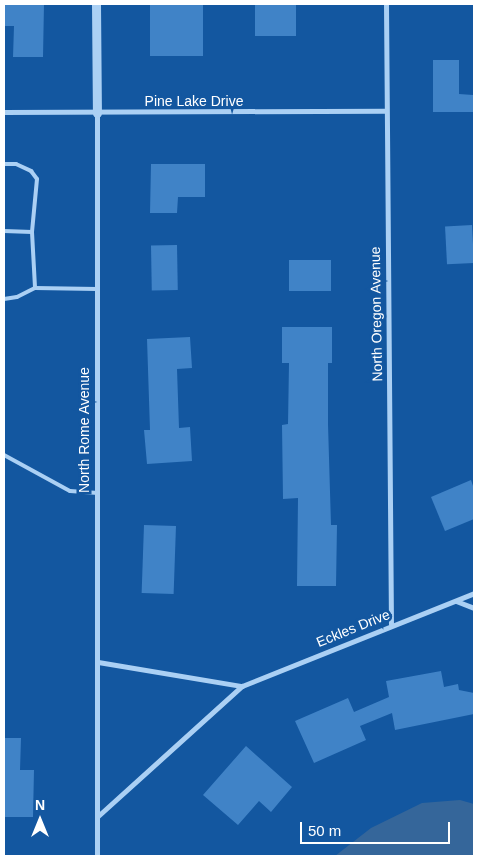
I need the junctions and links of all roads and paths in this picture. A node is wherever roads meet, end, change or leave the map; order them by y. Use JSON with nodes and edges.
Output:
{"nodes":[{"id":1,"x":96,"y":4,"type":"edge"},
{"id":2,"x":386,"y":4,"type":"edge"},
{"id":3,"x":385,"y":110,"type":"junction"},
{"id":4,"x":4,"y":112,"type":"edge"},
{"id":5,"x":96,"y":113,"type":"junction"},
{"id":6,"x":4,"y":164,"type":"edge"},
{"id":7,"x":4,"y":231,"type":"edge"},
{"id":8,"x":32,"y":232,"type":"junction"},
{"id":9,"x":35,"y":288,"type":"junction"},
{"id":10,"x":97,"y":289,"type":"junction"},
{"id":11,"x":4,"y":299,"type":"edge"},
{"id":12,"x":4,"y":455,"type":"edge"},
{"id":13,"x":98,"y":493,"type":"junction"},
{"id":14,"x":474,"y":593,"type":"edge"},
{"id":15,"x":455,"y":601,"type":"junction"},
{"id":16,"x":474,"y":608,"type":"edge"},
{"id":17,"x":391,"y":624,"type":"junction"},
{"id":18,"x":98,"y":662,"type":"junction"},
{"id":19,"x":242,"y":686,"type":"junction"},
{"id":20,"x":98,"y":816,"type":"junction"},
{"id":21,"x":97,"y":856,"type":"edge"}],
"edges":[{"from":1,"to":5,"type":"street","name":"North Rome Avenue"},
{"from":2,"to":3,"type":"street","name":"North Oregon Avenue"},
{"from":3,"to":5,"type":"street","name":"Pine Lake Drive"},
{"from":3,"to":17,"type":"street","name":"North Oregon Avenue"},
{"from":4,"to":5,"type":"street","name":"Pine Lake Drive"},
{"from":5,"to":10,"type":"street","name":"North Rome Avenue"},
{"from":6,"to":8,"type":"lane"},
{"from":7,"to":8,"type":"lane"},
{"from":8,"to":9,"type":"lane"},
{"from":9,"to":10,"type":"lane"},
{"from":9,"to":11,"type":"lane"},
{"from":10,"to":13,"type":"street","name":"North Rome Avenue"},
{"from":12,"to":13,"type":"lane"},
{"from":13,"to":18,"type":"street","name":"North Rome Avenue"},
{"from":14,"to":15,"type":"street","name":"Eckles Drive"},
{"from":15,"to":16,"type":"street"},
{"from":15,"to":17,"type":"street","name":"Eckles Drive"},
{"from":17,"to":19,"type":"street","name":"Eckles Drive"},
{"from":18,"to":19,"type":"street"},
{"from":18,"to":20,"type":"street","name":"North Rome Avenue"},
{"from":19,"to":20,"type":"street","name":"Eckles Drive"},
{"from":20,"to":21,"type":"street","name":"North Rome Avenue"}]}
